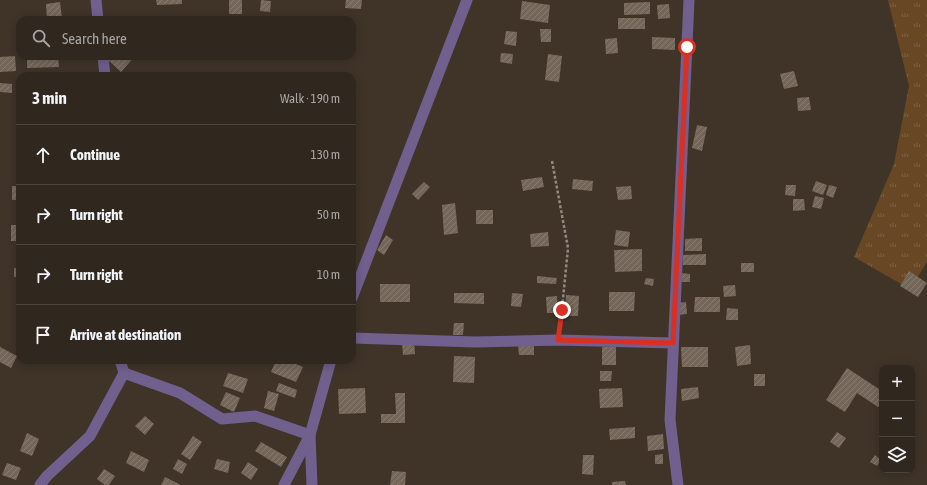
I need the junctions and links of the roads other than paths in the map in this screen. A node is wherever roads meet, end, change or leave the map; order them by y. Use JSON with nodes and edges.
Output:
{"nodes":[{"id":1,"x":96,"y":0,"type":"edge"},
{"id":2,"x":467,"y":0,"type":"edge"},
{"id":3,"x":690,"y":0,"type":"edge"},
{"id":4,"x":98,"y":16,"type":"edge"},
{"id":5,"x":103,"y":60,"type":"edge"},
{"id":6,"x":105,"y":72,"type":"edge"},
{"id":7,"x":356,"y":288,"type":"edge"},
{"id":8,"x":356,"y":338,"type":"edge"},
{"id":9,"x":673,"y":343,"type":"junction"},
{"id":10,"x":121,"y":364,"type":"edge"},
{"id":11,"x":330,"y":364,"type":"edge"},
{"id":12,"x":124,"y":373,"type":"junction"},
{"id":13,"x":310,"y":435,"type":"junction"},
{"id":14,"x":40,"y":485,"type":"edge"},
{"id":15,"x":284,"y":485,"type":"edge"},
{"id":16,"x":312,"y":485,"type":"edge"},
{"id":17,"x":678,"y":485,"type":"edge"}],
"edges":[{"from":1,"to":4,"type":"street"},
{"from":2,"to":7,"type":"street"},
{"from":3,"to":9,"type":"street"},
{"from":5,"to":6,"type":"street"},
{"from":8,"to":9,"type":"street"},
{"from":9,"to":17,"type":"street"},
{"from":10,"to":12,"type":"street"},
{"from":11,"to":13,"type":"street"},
{"from":12,"to":13,"type":"street"},
{"from":12,"to":14,"type":"street"},
{"from":13,"to":15,"type":"street"},
{"from":13,"to":16,"type":"street"}]}
